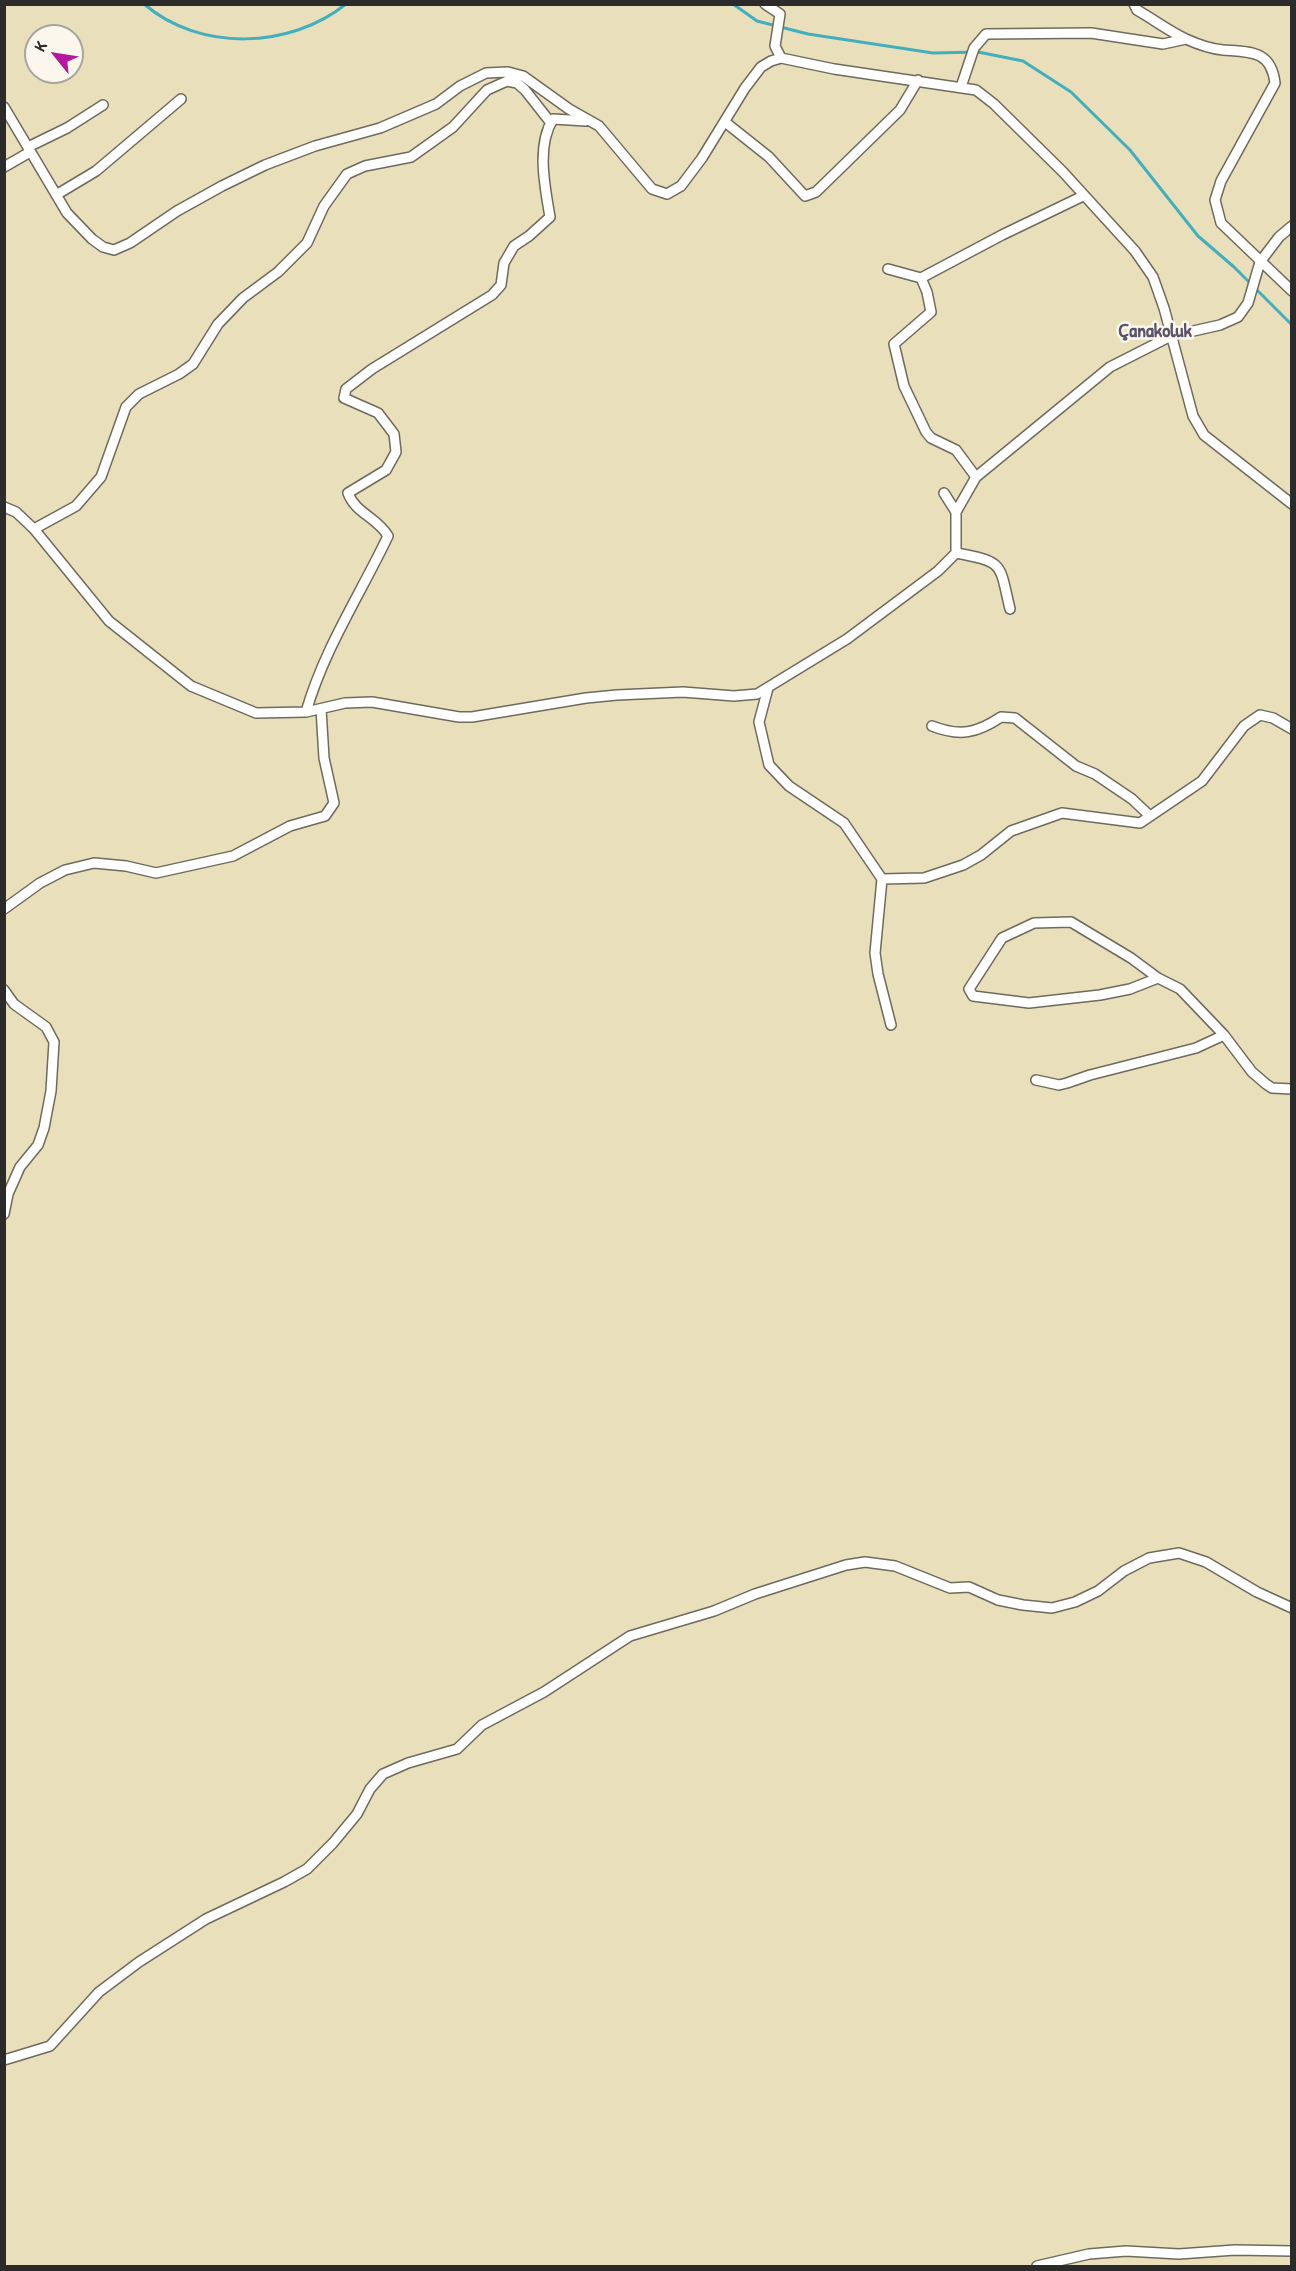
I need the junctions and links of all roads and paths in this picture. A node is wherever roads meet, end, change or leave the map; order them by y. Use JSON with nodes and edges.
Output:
{"nodes":[{"id":1,"x":765,"y":4,"type":"edge"},
{"id":2,"x":1134,"y":4,"type":"edge"},
{"id":3,"x":1186,"y":39,"type":"junction"},
{"id":4,"x":781,"y":58,"type":"junction"},
{"id":5,"x":918,"y":80,"type":"junction"},
{"id":6,"x":961,"y":87,"type":"junction"},
{"id":7,"x":181,"y":99,"type":"dead end"},
{"id":8,"x":103,"y":105,"type":"dead end"},
{"id":9,"x":4,"y":107,"type":"edge"},
{"id":10,"x":591,"y":122,"type":"junction"},
{"id":11,"x":725,"y":122,"type":"junction"},
{"id":12,"x":551,"y":123,"type":"junction"},
{"id":13,"x":29,"y":150,"type":"junction"},
{"id":14,"x":4,"y":168,"type":"edge"},
{"id":15,"x":56,"y":195,"type":"junction"},
{"id":16,"x":1083,"y":196,"type":"junction"},
{"id":17,"x":1292,"y":226,"type":"edge"},
{"id":18,"x":1260,"y":262,"type":"junction"},
{"id":19,"x":888,"y":269,"type":"dead end"},
{"id":20,"x":921,"y":278,"type":"junction"},
{"id":21,"x":1292,"y":291,"type":"edge"},
{"id":22,"x":1171,"y":336,"type":"junction"},
{"id":23,"x":976,"y":477,"type":"junction"},
{"id":24,"x":944,"y":494,"type":"dead end"},
{"id":25,"x":1292,"y":504,"type":"edge"},
{"id":26,"x":4,"y":507,"type":"edge"},
{"id":27,"x":956,"y":512,"type":"junction"},
{"id":28,"x":34,"y":529,"type":"junction"},
{"id":29,"x":956,"y":553,"type":"junction"},
{"id":30,"x":1010,"y":609,"type":"dead end"},
{"id":31,"x":768,"y":688,"type":"junction"},
{"id":32,"x":321,"y":709,"type":"junction"},
{"id":33,"x":306,"y":712,"type":"junction"},
{"id":34,"x":932,"y":726,"type":"dead end"},
{"id":35,"x":1292,"y":729,"type":"edge"},
{"id":36,"x":1150,"y":816,"type":"junction"},
{"id":37,"x":882,"y":879,"type":"junction"},
{"id":38,"x":4,"y":909,"type":"edge"},
{"id":39,"x":1158,"y":978,"type":"junction"},
{"id":40,"x":4,"y":990,"type":"edge"},
{"id":41,"x":891,"y":1025,"type":"dead end"},
{"id":42,"x":1224,"y":1035,"type":"junction"},
{"id":43,"x":1036,"y":1080,"type":"dead end"},
{"id":44,"x":1292,"y":1089,"type":"edge"},
{"id":45,"x":4,"y":1214,"type":"edge"},
{"id":46,"x":1292,"y":1608,"type":"edge"},
{"id":47,"x":4,"y":2060,"type":"edge"},
{"id":48,"x":1292,"y":2251,"type":"edge"},
{"id":49,"x":1037,"y":2266,"type":"edge"}],
"edges":[{"from":1,"to":4,"type":"street"},
{"from":2,"to":3,"type":"street"},
{"from":3,"to":6,"type":"street"},
{"from":3,"to":18,"type":"street"},
{"from":4,"to":5,"type":"street"},
{"from":4,"to":11,"type":"street"},
{"from":5,"to":6,"type":"street"},
{"from":5,"to":11,"type":"street"},
{"from":6,"to":16,"type":"street"},
{"from":7,"to":15,"type":"street"},
{"from":8,"to":13,"type":"street"},
{"from":9,"to":13,"type":"street"},
{"from":10,"to":11,"type":"street"},
{"from":10,"to":12,"type":"street"},
{"from":10,"to":15,"type":"street"},
{"from":12,"to":28,"type":"street"},
{"from":12,"to":33,"type":"street"},
{"from":13,"to":14,"type":"street"},
{"from":13,"to":15,"type":"street"},
{"from":16,"to":20,"type":"street"},
{"from":16,"to":22,"type":"street"},
{"from":17,"to":18,"type":"street"},
{"from":18,"to":21,"type":"street"},
{"from":18,"to":22,"type":"street"},
{"from":19,"to":20,"type":"street"},
{"from":20,"to":23,"type":"street"},
{"from":22,"to":23,"type":"street"},
{"from":22,"to":25,"type":"street"},
{"from":23,"to":27,"type":"street"},
{"from":24,"to":27,"type":"street"},
{"from":26,"to":28,"type":"street"},
{"from":27,"to":29,"type":"street"},
{"from":28,"to":33,"type":"street"},
{"from":29,"to":30,"type":"street"},
{"from":29,"to":31,"type":"street"},
{"from":31,"to":32,"type":"street"},
{"from":31,"to":37,"type":"street"},
{"from":32,"to":33,"type":"street"},
{"from":32,"to":38,"type":"street"},
{"from":34,"to":36,"type":"street"},
{"from":35,"to":36,"type":"street"},
{"from":36,"to":37,"type":"street"},
{"from":37,"to":41,"type":"street"},
{"from":39,"to":39,"type":"street"},
{"from":39,"to":42,"type":"street"},
{"from":40,"to":45,"type":"street"},
{"from":42,"to":43,"type":"street"},
{"from":42,"to":44,"type":"street"},
{"from":46,"to":47,"type":"street"},
{"from":48,"to":49,"type":"street"}]}
